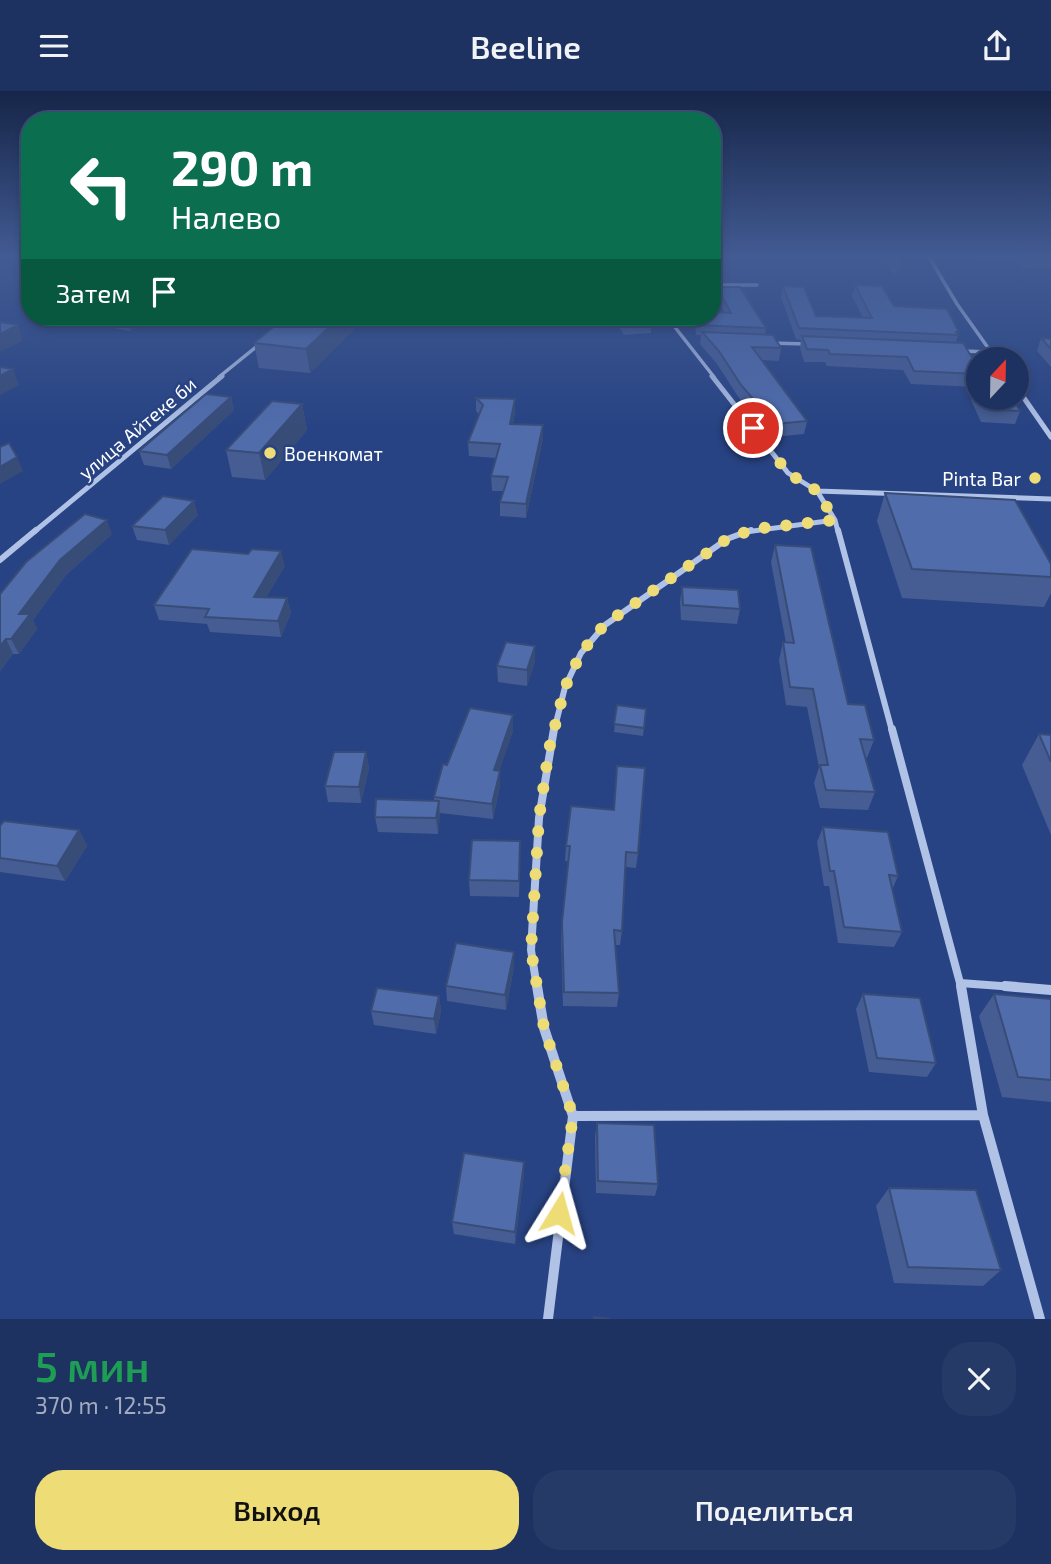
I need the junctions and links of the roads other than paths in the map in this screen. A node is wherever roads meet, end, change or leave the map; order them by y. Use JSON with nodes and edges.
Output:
{"nodes":[{"id":1,"x":965,"y":314,"type":"edge"},
{"id":2,"x":674,"y":326,"type":"edge"},
{"id":3,"x":685,"y":339,"type":"junction"},
{"id":4,"x":699,"y":340,"type":"dead end"},
{"id":5,"x":263,"y":341,"type":"edge"},
{"id":6,"x":755,"y":342,"type":"edge"},
{"id":7,"x":810,"y":344,"type":"edge"},
{"id":8,"x":988,"y":347,"type":"edge"},
{"id":9,"x":950,"y":350,"type":"edge"},
{"id":10,"x":966,"y":351,"type":"edge"},
{"id":11,"x":1029,"y":405,"type":"edge"},
{"id":12,"x":1051,"y":437,"type":"edge"},
{"id":13,"x":817,"y":491,"type":"junction"},
{"id":14,"x":1051,"y":499,"type":"edge"},
{"id":15,"x":835,"y":520,"type":"junction"},
{"id":16,"x":0,"y":560,"type":"edge"},
{"id":17,"x":960,"y":983,"type":"junction"},
{"id":18,"x":1051,"y":990,"type":"edge"},
{"id":19,"x":983,"y":1115,"type":"junction"},
{"id":20,"x":573,"y":1116,"type":"junction"},
{"id":21,"x":548,"y":1319,"type":"edge"},
{"id":22,"x":1040,"y":1319,"type":"edge"}],
"edges":[{"from":1,"to":8,"type":"street"},
{"from":2,"to":3,"type":"street"},
{"from":3,"to":4,"type":"street"},
{"from":3,"to":13,"type":"street"},
{"from":5,"to":16,"type":"street","name":"улица Айтеке би"},
{"from":6,"to":7,"type":"street"},
{"from":9,"to":10,"type":"street"},
{"from":11,"to":12,"type":"street"},
{"from":13,"to":14,"type":"street"},
{"from":13,"to":15,"type":"street"},
{"from":15,"to":17,"type":"street"},
{"from":15,"to":20,"type":"street"},
{"from":17,"to":18,"type":"street"},
{"from":17,"to":19,"type":"street"},
{"from":19,"to":20,"type":"street"},
{"from":19,"to":22,"type":"street"},
{"from":20,"to":21,"type":"street"}]}
